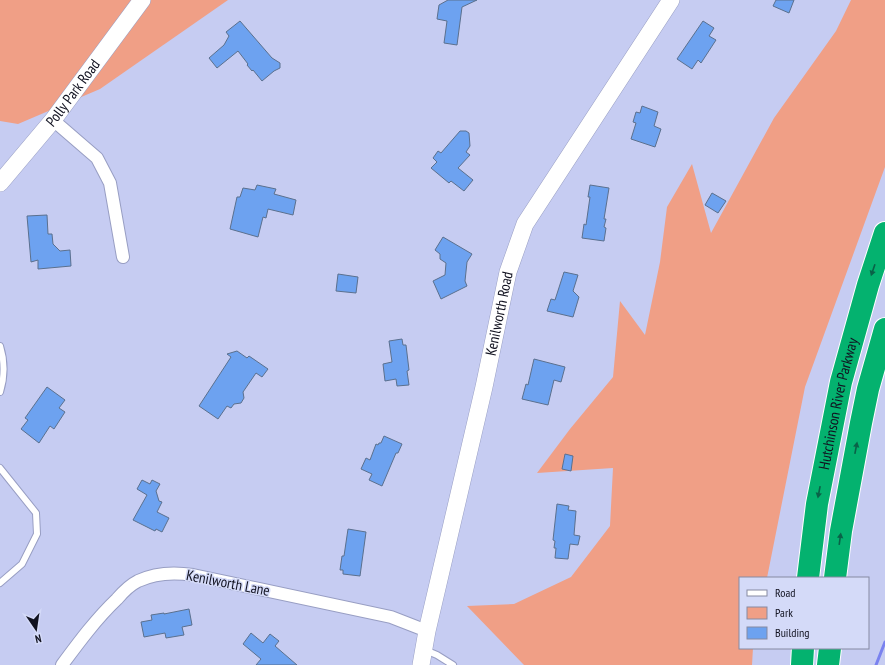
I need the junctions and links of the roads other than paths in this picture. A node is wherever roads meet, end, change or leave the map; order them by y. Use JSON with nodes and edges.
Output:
{"nodes":[{"id":1,"x":142,"y":0,"type":"edge"},
{"id":2,"x":671,"y":0,"type":"edge"},
{"id":3,"x":53,"y":120,"type":"junction"},
{"id":4,"x":0,"y":183,"type":"edge"},
{"id":5,"x":885,"y":233,"type":"edge"},
{"id":6,"x":124,"y":257,"type":"dead end"},
{"id":7,"x":885,"y":329,"type":"edge"},
{"id":8,"x":0,"y":346,"type":"edge"},
{"id":9,"x":0,"y":392,"type":"edge"},
{"id":10,"x":0,"y":468,"type":"edge"},
{"id":11,"x":808,"y":577,"type":"edge"},
{"id":12,"x":835,"y":577,"type":"edge"},
{"id":13,"x":0,"y":584,"type":"edge"},
{"id":14,"x":427,"y":631,"type":"junction"},
{"id":15,"x":803,"y":649,"type":"edge"},
{"id":16,"x":830,"y":649,"type":"edge"},
{"id":17,"x":422,"y":658,"type":"edge"},
{"id":18,"x":62,"y":665,"type":"edge"},
{"id":19,"x":453,"y":665,"type":"edge"},
{"id":20,"x":802,"y":665,"type":"edge"},
{"id":21,"x":828,"y":665,"type":"edge"}],
"edges":[{"from":1,"to":3,"type":"street","name":"Polly Park Road"},
{"from":2,"to":14,"type":"street","name":"Kenilworth Road"},
{"from":3,"to":4,"type":"street","name":"Polly Park Road"},
{"from":3,"to":6,"type":"street"},
{"from":5,"to":11,"type":"highway","name":"Hutchinson River Parkway","one_way":true},
{"from":12,"to":7,"type":"highway","name":"Hutchinson River Parkway","one_way":true},
{"from":8,"to":9,"type":"lane"},
{"from":10,"to":13,"type":"lane"},
{"from":14,"to":17,"type":"street","name":"Kenilworth Road"},
{"from":14,"to":18,"type":"street","name":"Kenilworth Lane"},
{"from":15,"to":20,"type":"highway"},
{"from":16,"to":21,"type":"highway"},
{"from":17,"to":19,"type":"lane"}]}
